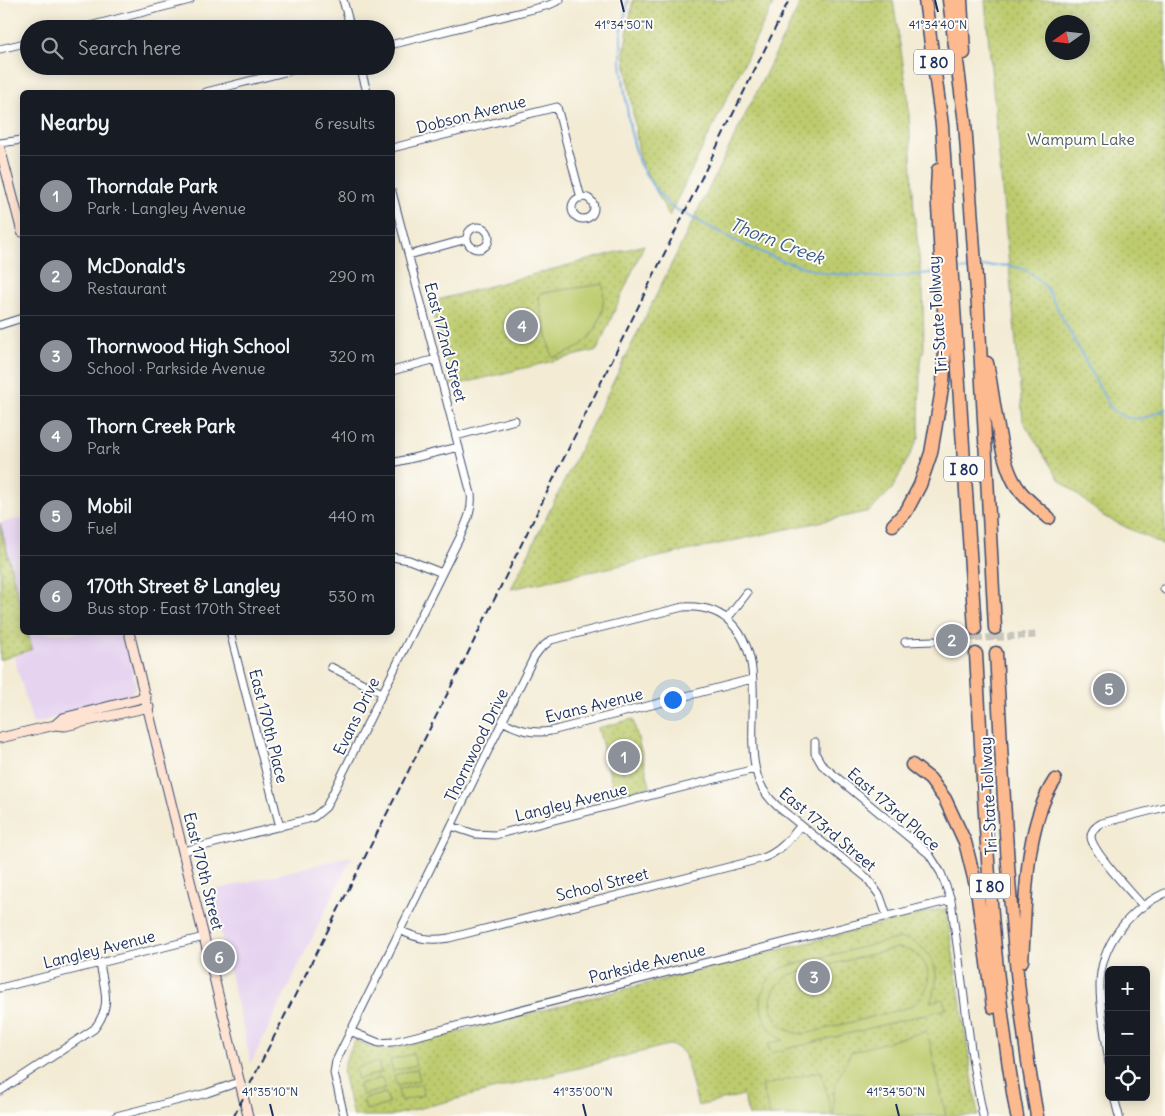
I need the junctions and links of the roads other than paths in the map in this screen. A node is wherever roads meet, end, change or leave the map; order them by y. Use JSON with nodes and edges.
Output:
{"nodes":[{"id":1,"x":190,"y":0,"type":"edge"},
{"id":2,"x":343,"y":0,"type":"edge"},
{"id":3,"x":560,"y":0,"type":"edge"},
{"id":4,"x":925,"y":0,"type":"edge"},
{"id":5,"x":949,"y":0,"type":"edge"},
{"id":6,"x":961,"y":0,"type":"edge"},
{"id":7,"x":113,"y":20,"type":"edge"},
{"id":8,"x":349,"y":20,"type":"edge"},
{"id":9,"x":20,"y":44,"type":"edge"},
{"id":10,"x":395,"y":44,"type":"edge"},
{"id":11,"x":0,"y":49,"type":"edge"},
{"id":12,"x":273,"y":75,"type":"edge"},
{"id":13,"x":362,"y":75,"type":"edge"},
{"id":14,"x":214,"y":90,"type":"edge"},
{"id":15,"x":366,"y":90,"type":"edge"},
{"id":16,"x":965,"y":123,"type":"junction"},
{"id":17,"x":20,"y":140,"type":"edge"},
{"id":18,"x":0,"y":143,"type":"edge"},
{"id":19,"x":395,"y":147,"type":"edge"},
{"id":20,"x":0,"y":148,"type":"edge"},
{"id":21,"x":581,"y":198,"type":"dead end"},
{"id":22,"x":395,"y":203,"type":"edge"},
{"id":23,"x":20,"y":224,"type":"edge"},
{"id":24,"x":467,"y":239,"type":"dead end"},
{"id":25,"x":409,"y":255,"type":"junction"},
{"id":26,"x":948,"y":309,"type":"junction"},
{"id":27,"x":20,"y":319,"type":"edge"},
{"id":28,"x":979,"y":323,"type":"junction"},
{"id":29,"x":0,"y":325,"type":"edge"},
{"id":30,"x":436,"y":359,"type":"junction"},
{"id":31,"x":395,"y":370,"type":"edge"},
{"id":32,"x":515,"y":420,"type":"dead end"},
{"id":33,"x":456,"y":436,"type":"junction"},
{"id":34,"x":458,"y":446,"type":"junction"},
{"id":35,"x":395,"y":462,"type":"edge"},
{"id":36,"x":472,"y":500,"type":"joint"},
{"id":37,"x":1049,"y":518,"type":"dead end"},
{"id":38,"x":893,"y":525,"type":"dead end"},
{"id":39,"x":395,"y":558,"type":"edge"},
{"id":40,"x":442,"y":574,"type":"junction"},
{"id":41,"x":747,"y":593,"type":"dead end"},
{"id":42,"x":727,"y":618,"type":"junction"},
{"id":43,"x":995,"y":628,"type":"tunnel mouth"},
{"id":44,"x":974,"y":629,"type":"tunnel mouth"},
{"id":45,"x":131,"y":635,"type":"edge"},
{"id":46,"x":231,"y":635,"type":"edge"},
{"id":47,"x":934,"y":641,"type":"tunnel mouth"},
{"id":48,"x":905,"y":642,"type":"dead end"},
{"id":49,"x":996,"y":653,"type":"tunnel mouth"},
{"id":50,"x":976,"y":654,"type":"tunnel mouth"},
{"id":51,"x":331,"y":667,"type":"dead end"},
{"id":52,"x":752,"y":679,"type":"junction"},
{"id":53,"x":382,"y":693,"type":"junction"},
{"id":54,"x":146,"y":697,"type":"junction"},
{"id":55,"x":149,"y":707,"type":"junction"},
{"id":56,"x":502,"y":721,"type":"junction"},
{"id":57,"x":55,"y":725,"type":"junction"},
{"id":58,"x":0,"y":738,"type":"edge"},
{"id":59,"x":815,"y":742,"type":"dead end"},
{"id":60,"x":912,"y":765,"type":"dead end"},
{"id":61,"x":755,"y":769,"type":"junction"},
{"id":62,"x":1055,"y":780,"type":"dead end"},
{"id":63,"x":1165,"y":807,"type":"edge"},
{"id":64,"x":801,"y":825,"type":"junction"},
{"id":65,"x":451,"y":826,"type":"junction"},
{"id":66,"x":280,"y":827,"type":"junction"},
{"id":67,"x":184,"y":852,"type":"junction"},
{"id":68,"x":1165,"y":894,"type":"edge"},
{"id":69,"x":951,"y":900,"type":"junction"},
{"id":70,"x":1143,"y":906,"type":"junction"},
{"id":71,"x":887,"y":916,"type":"junction"},
{"id":72,"x":400,"y":930,"type":"junction"},
{"id":73,"x":204,"y":937,"type":"junction"},
{"id":74,"x":100,"y":963,"type":"junction"},
{"id":75,"x":0,"y":988,"type":"edge"},
{"id":76,"x":1019,"y":998,"type":"junction"},
{"id":77,"x":350,"y":1031,"type":"junction"},
{"id":78,"x":1108,"y":1056,"type":"edge"},
{"id":79,"x":1011,"y":1080,"type":"junction"},
{"id":80,"x":239,"y":1082,"type":"junction"},
{"id":81,"x":0,"y":1091,"type":"edge"},
{"id":82,"x":1115,"y":1101,"type":"edge"},
{"id":83,"x":116,"y":1116,"type":"edge"},
{"id":84,"x":248,"y":1116,"type":"edge"},
{"id":85,"x":344,"y":1116,"type":"edge"},
{"id":86,"x":983,"y":1116,"type":"edge"},
{"id":87,"x":1017,"y":1116,"type":"edge"},
{"id":88,"x":1037,"y":1116,"type":"edge"},
{"id":89,"x":1119,"y":1116,"type":"edge"}],
"edges":[{"from":1,"to":7,"type":"street"},
{"from":2,"to":8,"type":"street"},
{"from":3,"to":10,"type":"street"},
{"from":4,"to":26,"type":"highway","number":"I 80"},
{"from":5,"to":16,"type":"highway","number":"I 80"},
{"from":6,"to":16,"type":"highway"},
{"from":9,"to":11,"type":"street"},
{"from":12,"to":14,"type":"street"},
{"from":13,"to":15,"type":"street"},
{"from":16,"to":28,"type":"highway","number":"I 80"},
{"from":17,"to":18,"type":"street"},
{"from":19,"to":21,"type":"street","name":"Dobson Avenue"},
{"from":20,"to":23,"type":"street"},
{"from":22,"to":25,"type":"street","name":"East 172nd Street"},
{"from":24,"to":25,"type":"street"},
{"from":25,"to":30,"type":"street","name":"East 172nd Street"},
{"from":26,"to":38,"type":"highway"},
{"from":26,"to":44,"type":"highway","name":"Tri-State Tollway","number":"I 80"},
{"from":27,"to":29,"type":"street"},
{"from":28,"to":37,"type":"highway"},
{"from":28,"to":43,"type":"highway","number":"I 80"},
{"from":30,"to":31,"type":"street"},
{"from":30,"to":33,"type":"street","name":"East 172nd Street"},
{"from":32,"to":33,"type":"street"},
{"from":33,"to":34,"type":"street","name":"East 172nd Street"},
{"from":34,"to":35,"type":"street"},
{"from":34,"to":36,"type":"street","name":"East 172nd Street"},
{"from":36,"to":40,"type":"street","name":"Evans Drive"},
{"from":39,"to":40,"type":"street"},
{"from":40,"to":53,"type":"street","name":"Evans Drive"},
{"from":41,"to":42,"type":"street"},
{"from":42,"to":52,"type":"street","name":"East 173rd Street"},
{"from":42,"to":56,"type":"street","name":"Thornwood Drive"},
{"from":45,"to":54,"type":"street","name":"East 170th Street"},
{"from":46,"to":66,"type":"street","name":"East 170th Place"},
{"from":47,"to":48,"type":"street"},
{"from":49,"to":76,"type":"highway","name":"Tri-State Tollway","number":"I 80"},
{"from":50,"to":79,"type":"highway","name":"Tri-State Tollway","number":"I 80"},
{"from":51,"to":53,"type":"street"},
{"from":52,"to":56,"type":"street","name":"Evans Avenue"},
{"from":52,"to":61,"type":"street","name":"East 173rd Street"},
{"from":53,"to":66,"type":"street","name":"Evans Drive"},
{"from":54,"to":55,"type":"street","name":"East 170th Street"},
{"from":54,"to":57,"type":"street"},
{"from":55,"to":57,"type":"street"},
{"from":55,"to":67,"type":"street","name":"East 170th Street"},
{"from":56,"to":65,"type":"street","name":"Thornwood Drive"},
{"from":57,"to":58,"type":"street"},
{"from":59,"to":69,"type":"street","name":"East 173rd Place"},
{"from":60,"to":79,"type":"highway"},
{"from":61,"to":64,"type":"street","name":"East 173rd Street"},
{"from":61,"to":65,"type":"street","name":"Langley Avenue"},
{"from":62,"to":76,"type":"highway"},
{"from":63,"to":70,"type":"street"},
{"from":64,"to":71,"type":"street","name":"East 173rd Street"},
{"from":64,"to":72,"type":"street","name":"School Street"},
{"from":65,"to":72,"type":"street","name":"Thornwood Drive"},
{"from":66,"to":67,"type":"street","name":"Evans Drive"},
{"from":67,"to":73,"type":"street","name":"East 170th Street"},
{"from":68,"to":70,"type":"street"},
{"from":69,"to":71,"type":"street","name":"Parkside Avenue"},
{"from":69,"to":86,"type":"street"},
{"from":70,"to":78,"type":"street"},
{"from":71,"to":77,"type":"street","name":"Parkside Avenue"},
{"from":72,"to":77,"type":"street","name":"Thornwood Drive"},
{"from":73,"to":74,"type":"street","name":"Langley Avenue"},
{"from":73,"to":80,"type":"street","name":"East 170th Street"},
{"from":74,"to":75,"type":"street","name":"Langley Avenue"},
{"from":74,"to":81,"type":"street"},
{"from":76,"to":88,"type":"highway","name":"Tri-State Tollway","number":"I 80"},
{"from":77,"to":85,"type":"street"},
{"from":79,"to":87,"type":"highway","name":"Tri-State Tollway","number":"I 80"},
{"from":80,"to":83,"type":"street"},
{"from":80,"to":84,"type":"street","name":"East 170th Street"},
{"from":82,"to":89,"type":"street"}]}
